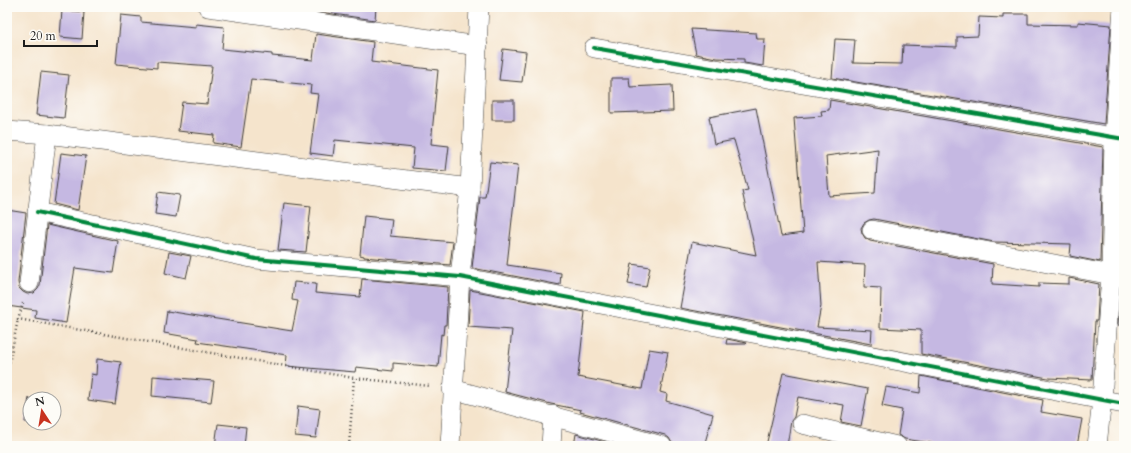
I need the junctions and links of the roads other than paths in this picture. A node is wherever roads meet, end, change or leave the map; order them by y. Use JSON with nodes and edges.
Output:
{"nodes":[{"id":1,"x":208,"y":7,"type":"edge"},
{"id":2,"x":479,"y":7,"type":"edge"},
{"id":3,"x":1123,"y":7,"type":"edge"},
{"id":4,"x":478,"y":46,"type":"junction"},
{"id":5,"x":594,"y":48,"type":"dead end"},
{"id":6,"x":7,"y":131,"type":"edge"},
{"id":7,"x":47,"y":134,"type":"junction"},
{"id":8,"x":1119,"y":138,"type":"edge"},
{"id":9,"x":470,"y":188,"type":"junction"},
{"id":10,"x":37,"y":212,"type":"junction"},
{"id":11,"x":872,"y":230,"type":"dead end"},
{"id":12,"x":1118,"y":276,"type":"edge"},
{"id":13,"x":460,"y":277,"type":"junction"},
{"id":14,"x":29,"y":283,"type":"road end"},
{"id":15,"x":452,"y":389,"type":"junction"},
{"id":16,"x":1102,"y":399,"type":"junction"},
{"id":17,"x":1124,"y":404,"type":"edge"},
{"id":18,"x":553,"y":415,"type":"junction"},
{"id":19,"x":802,"y":424,"type":"dead end"},
{"id":20,"x":450,"y":446,"type":"edge"},
{"id":21,"x":551,"y":446,"type":"edge"},
{"id":22,"x":662,"y":446,"type":"edge"},
{"id":23,"x":896,"y":446,"type":"edge"},
{"id":24,"x":1097,"y":446,"type":"edge"}],
"edges":[{"from":1,"to":4,"type":"street"},
{"from":2,"to":4,"type":"street"},
{"from":3,"to":8,"type":"street"},
{"from":4,"to":9,"type":"street"},
{"from":5,"to":8,"type":"street"},
{"from":6,"to":7,"type":"street"},
{"from":7,"to":9,"type":"street"},
{"from":7,"to":10,"type":"street"},
{"from":8,"to":12,"type":"street"},
{"from":9,"to":13,"type":"street"},
{"from":10,"to":13,"type":"street"},
{"from":10,"to":14,"type":"street"},
{"from":11,"to":12,"type":"street"},
{"from":12,"to":16,"type":"street"},
{"from":13,"to":15,"type":"street"},
{"from":13,"to":16,"type":"street"},
{"from":15,"to":18,"type":"street"},
{"from":15,"to":20,"type":"street"},
{"from":16,"to":17,"type":"street"},
{"from":16,"to":24,"type":"street"},
{"from":18,"to":21,"type":"street"},
{"from":18,"to":22,"type":"street"},
{"from":19,"to":23,"type":"street"}]}
